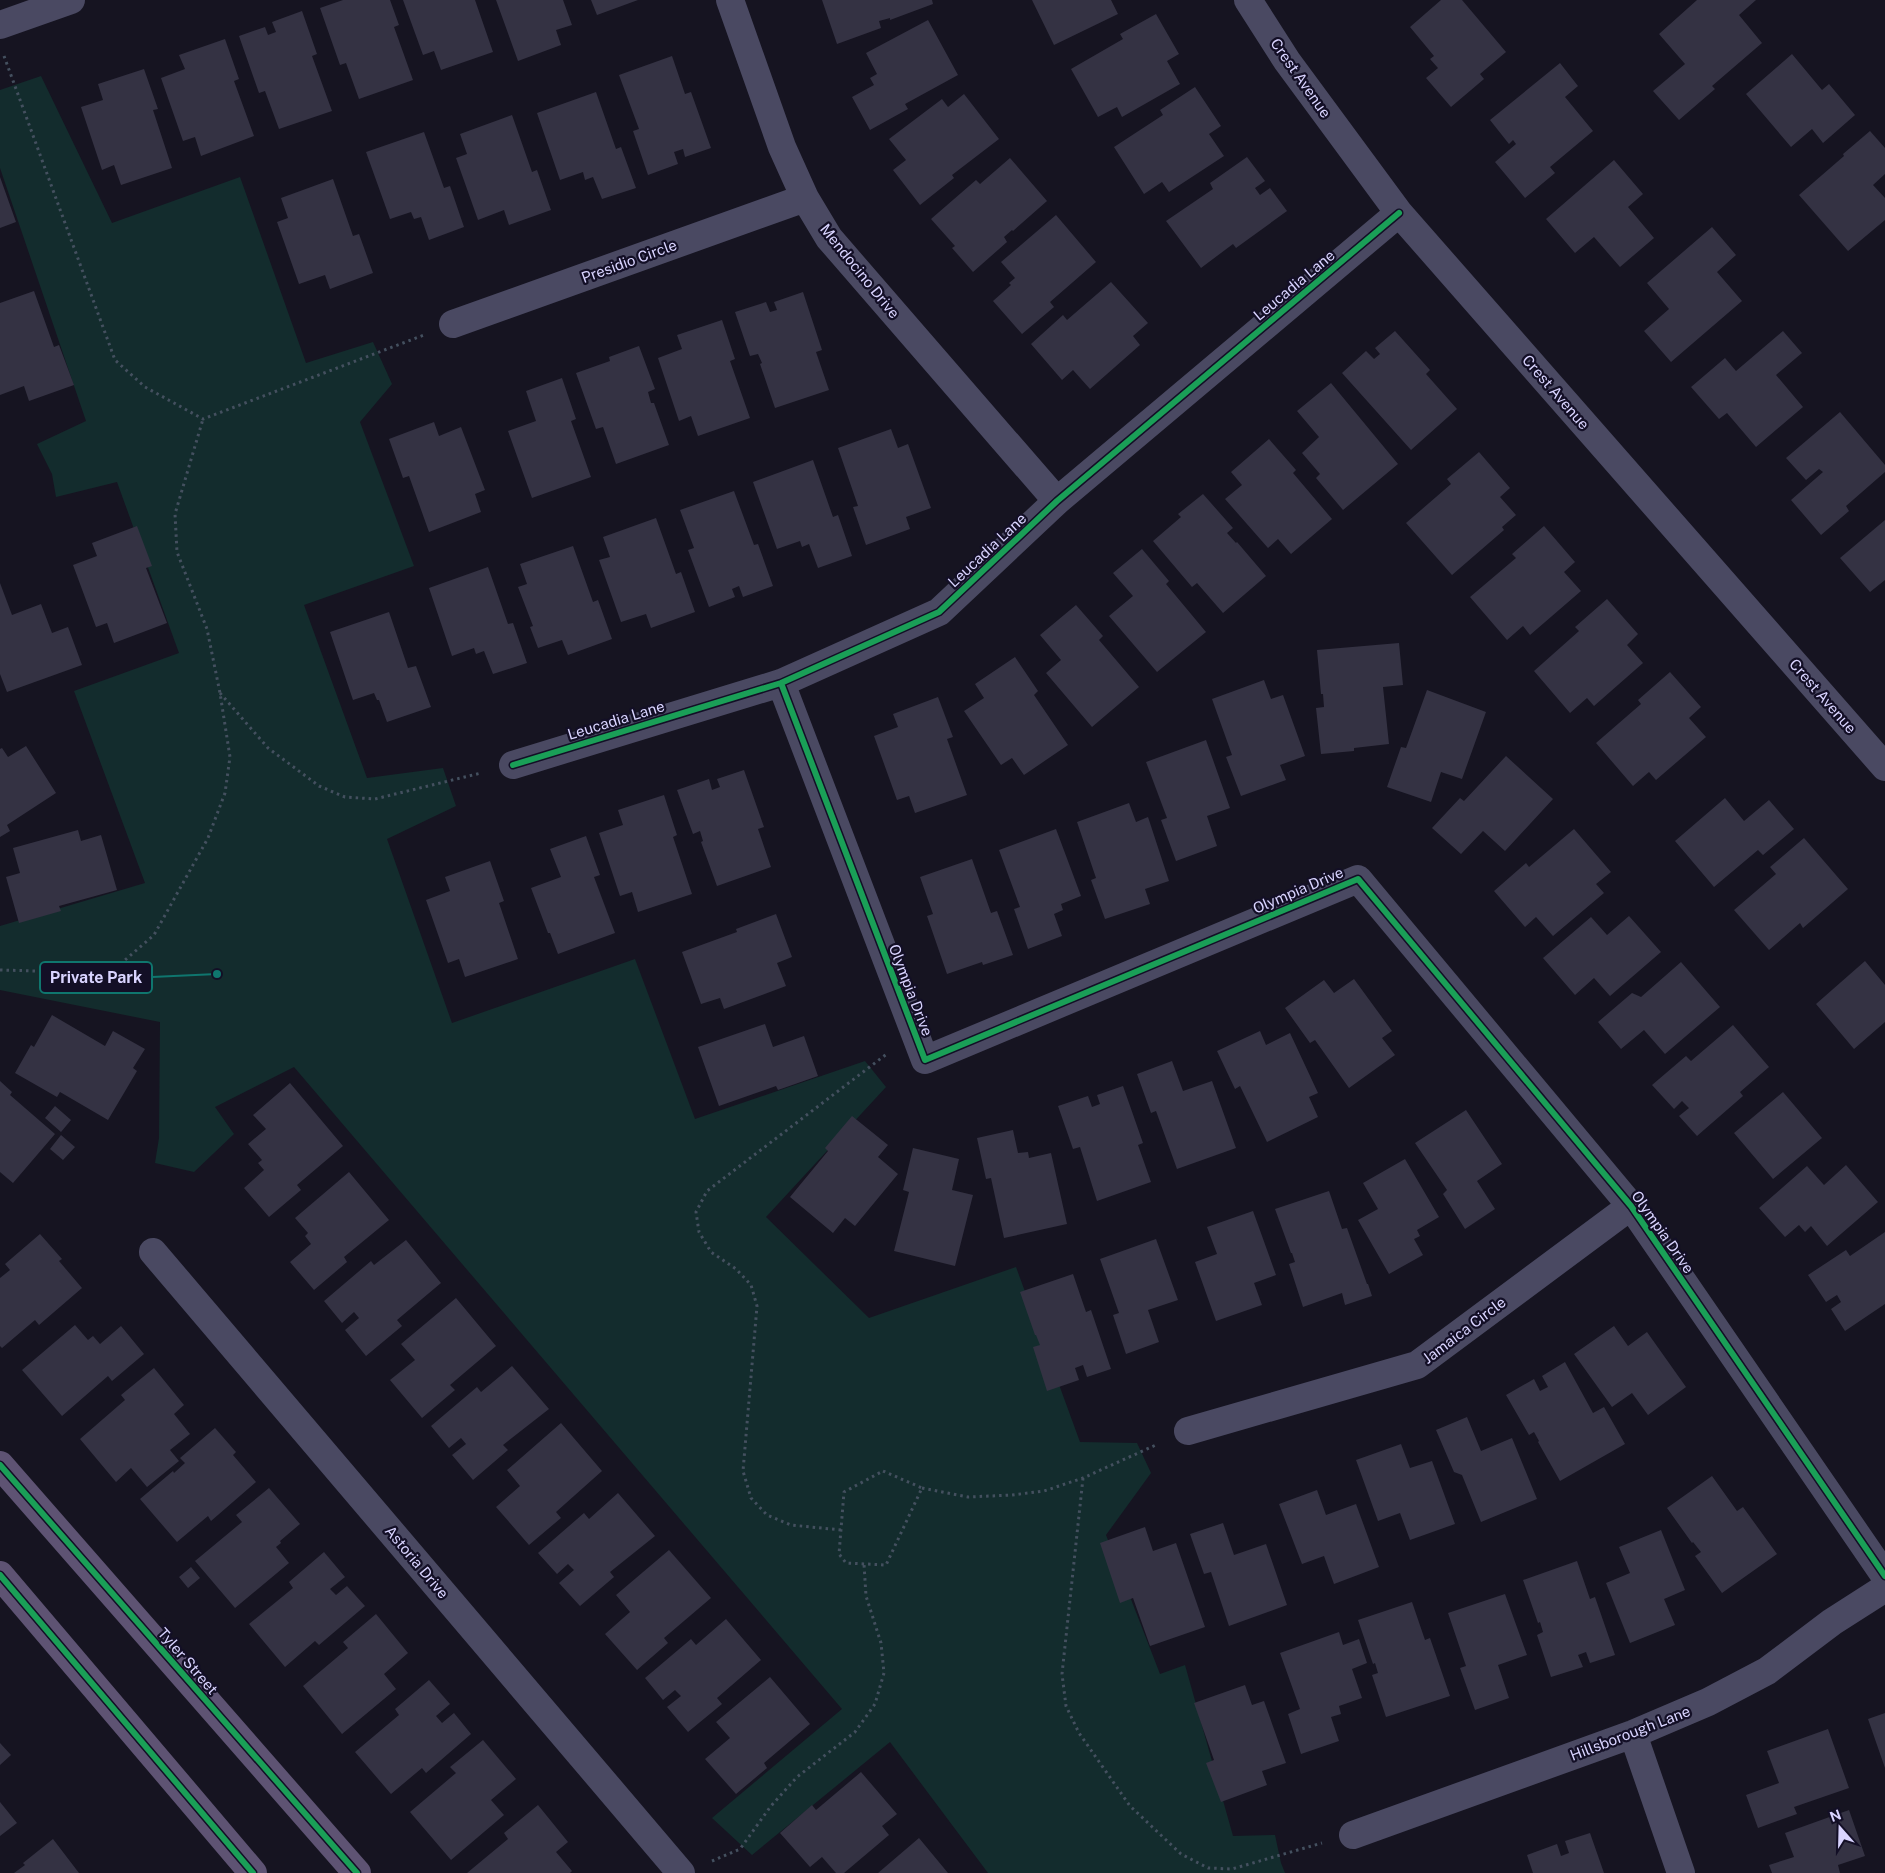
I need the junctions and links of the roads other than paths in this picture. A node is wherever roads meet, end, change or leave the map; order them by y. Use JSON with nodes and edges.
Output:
{"nodes":[{"id":1,"x":71,"y":0,"type":"edge"},
{"id":2,"x":730,"y":0,"type":"edge"},
{"id":3,"x":1248,"y":0,"type":"edge"},
{"id":4,"x":0,"y":25,"type":"edge"},
{"id":5,"x":805,"y":198,"type":"junction"},
{"id":6,"x":1398,"y":213,"type":"junction"},
{"id":7,"x":453,"y":324,"type":"road end"},
{"id":8,"x":1057,"y":502,"type":"junction"},
{"id":9,"x":781,"y":683,"type":"junction"},
{"id":10,"x":513,"y":765,"type":"road end"},
{"id":11,"x":1885,"y":767,"type":"edge"},
{"id":12,"x":1630,"y":1206,"type":"junction"},
{"id":13,"x":153,"y":1252,"type":"dead end"},
{"id":14,"x":1188,"y":1431,"type":"road end"},
{"id":15,"x":0,"y":1465,"type":"edge"},
{"id":16,"x":0,"y":1575,"type":"edge"},
{"id":17,"x":1885,"y":1576,"type":"edge"},
{"id":18,"x":1885,"y":1588,"type":"edge"},
{"id":19,"x":1633,"y":1734,"type":"junction"},
{"id":20,"x":1353,"y":1835,"type":"road end"},
{"id":21,"x":254,"y":1873,"type":"edge"},
{"id":22,"x":357,"y":1873,"type":"edge"},
{"id":23,"x":681,"y":1873,"type":"edge"},
{"id":24,"x":1681,"y":1873,"type":"edge"}],
"edges":[{"from":1,"to":4,"type":"street"},
{"from":2,"to":5,"type":"street","name":"Mendocino Drive"},
{"from":3,"to":6,"type":"street","name":"Crest Avenue"},
{"from":5,"to":7,"type":"street","name":"Presidio Circle"},
{"from":5,"to":8,"type":"street","name":"Mendocino Drive"},
{"from":6,"to":8,"type":"street","name":"Leucadia Lane"},
{"from":6,"to":11,"type":"street","name":"Crest Avenue"},
{"from":8,"to":9,"type":"street","name":"Leucadia Lane"},
{"from":9,"to":10,"type":"street","name":"Leucadia Lane"},
{"from":9,"to":12,"type":"street","name":"Olympia Drive"},
{"from":12,"to":14,"type":"street","name":"Jamaica Circle"},
{"from":12,"to":17,"type":"street","name":"Olympia Drive"},
{"from":13,"to":23,"type":"street","name":"Astoria Drive"},
{"from":15,"to":22,"type":"main road","name":"Tyler Street"},
{"from":16,"to":21,"type":"main road"},
{"from":18,"to":19,"type":"street","name":"Hillsborough Lane"},
{"from":19,"to":20,"type":"street","name":"Hillsborough Lane"},
{"from":19,"to":24,"type":"street"}]}
